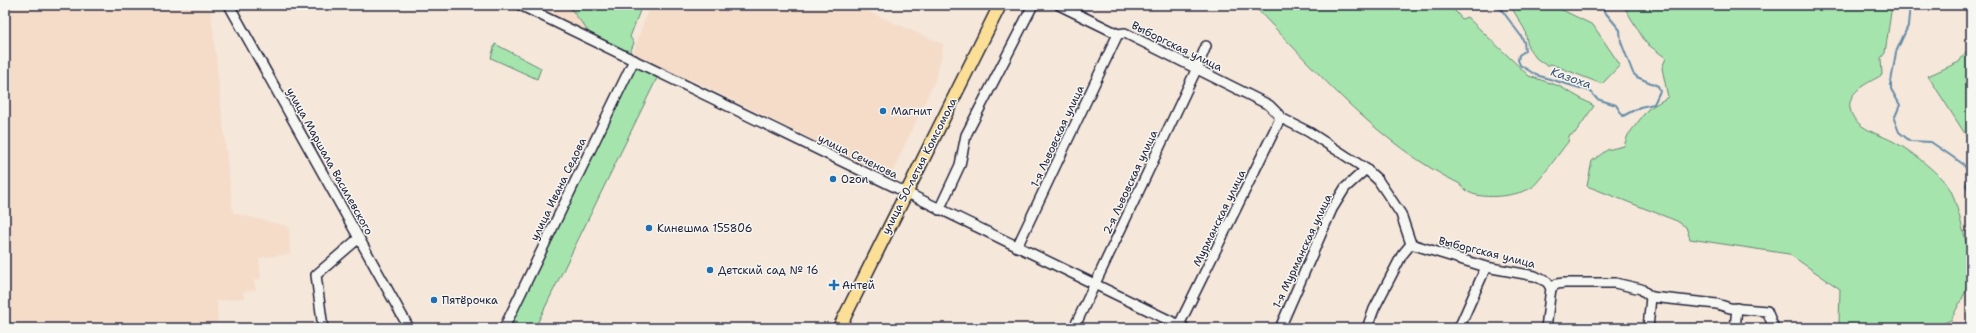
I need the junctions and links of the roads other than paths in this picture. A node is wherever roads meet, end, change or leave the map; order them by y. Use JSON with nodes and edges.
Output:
{"nodes":[{"id":1,"x":229,"y":5,"type":"edge"},
{"id":2,"x":520,"y":5,"type":"edge"},
{"id":3,"x":1000,"y":5,"type":"edge"},
{"id":4,"x":1033,"y":5,"type":"edge"},
{"id":5,"x":1059,"y":5,"type":"edge"},
{"id":6,"x":1118,"y":34,"type":"junction"},
{"id":7,"x":1206,"y":46,"type":"dead end"},
{"id":8,"x":634,"y":60,"type":"junction"},
{"id":9,"x":1197,"y":68,"type":"junction"},
{"id":10,"x":1279,"y":119,"type":"junction"},
{"id":11,"x":1366,"y":169,"type":"junction"},
{"id":12,"x":905,"y":193,"type":"junction"},
{"id":13,"x":939,"y":210,"type":"junction"},
{"id":14,"x":359,"y":238,"type":"junction"},
{"id":15,"x":1411,"y":244,"type":"junction"},
{"id":16,"x":1017,"y":247,"type":"junction"},
{"id":17,"x":1486,"y":266,"type":"junction"},
{"id":18,"x":1095,"y":285,"type":"junction"},
{"id":19,"x":1551,"y":288,"type":"junction"},
{"id":20,"x":1651,"y":297,"type":"junction"},
{"id":21,"x":1737,"y":308,"type":"junction"},
{"id":22,"x":1182,"y":327,"type":"edge"},
{"id":23,"x":323,"y":328,"type":"edge"},
{"id":24,"x":409,"y":328,"type":"edge"},
{"id":25,"x":504,"y":328,"type":"edge"},
{"id":26,"x":839,"y":328,"type":"edge"},
{"id":27,"x":1074,"y":328,"type":"edge"},
{"id":28,"x":1280,"y":328,"type":"edge"},
{"id":29,"x":1367,"y":328,"type":"edge"},
{"id":30,"x":1458,"y":328,"type":"edge"},
{"id":31,"x":1546,"y":328,"type":"edge"},
{"id":32,"x":1648,"y":328,"type":"edge"},
{"id":33,"x":1735,"y":328,"type":"edge"},
{"id":34,"x":1774,"y":328,"type":"edge"}],
"edges":[{"from":1,"to":14,"type":"street","name":"улица Маршала Василевского"},
{"from":2,"to":8,"type":"street","name":"улица Сеченова"},
{"from":3,"to":12,"type":"main road","name":"улица 50-летия Комсомола"},
{"from":4,"to":13,"type":"street"},
{"from":5,"to":6,"type":"street","name":"Выборгская улица"},
{"from":6,"to":9,"type":"street","name":"Выборгская улица"},
{"from":6,"to":16,"type":"street","name":"1-я Львовская улица"},
{"from":7,"to":9,"type":"street","name":"2-я Львовская улица"},
{"from":8,"to":12,"type":"street","name":"улица Сеченова"},
{"from":8,"to":25,"type":"street","name":"улица Ивана Седова"},
{"from":9,"to":10,"type":"street","name":"Выборгская улица"},
{"from":9,"to":18,"type":"street","name":"2-я Львовская улица"},
{"from":10,"to":11,"type":"street","name":"Выборгская улица"},
{"from":10,"to":22,"type":"street","name":"Мурманская улица"},
{"from":11,"to":15,"type":"street","name":"Выборгская улица"},
{"from":11,"to":28,"type":"street","name":"1-я Мурманская улица"},
{"from":12,"to":13,"type":"street","name":"улица Сеченова"},
{"from":12,"to":26,"type":"main road","name":"улица 50-летия Комсомола"},
{"from":13,"to":16,"type":"street","name":"улица Сеченова"},
{"from":14,"to":23,"type":"street"},
{"from":14,"to":24,"type":"street","name":"улица Маршала Василевского"},
{"from":15,"to":17,"type":"street","name":"Выборгская улица"},
{"from":15,"to":29,"type":"street"},
{"from":16,"to":18,"type":"street","name":"улица Сеченова"},
{"from":17,"to":19,"type":"street","name":"Выборгская улица"},
{"from":17,"to":30,"type":"street"},
{"from":18,"to":22,"type":"street","name":"улица Сеченова"},
{"from":18,"to":27,"type":"street","name":"2-я Львовская улица"},
{"from":19,"to":20,"type":"street"},
{"from":19,"to":31,"type":"street"},
{"from":20,"to":21,"type":"street"},
{"from":20,"to":32,"type":"street"},
{"from":21,"to":33,"type":"street"},
{"from":21,"to":34,"type":"street"}]}
